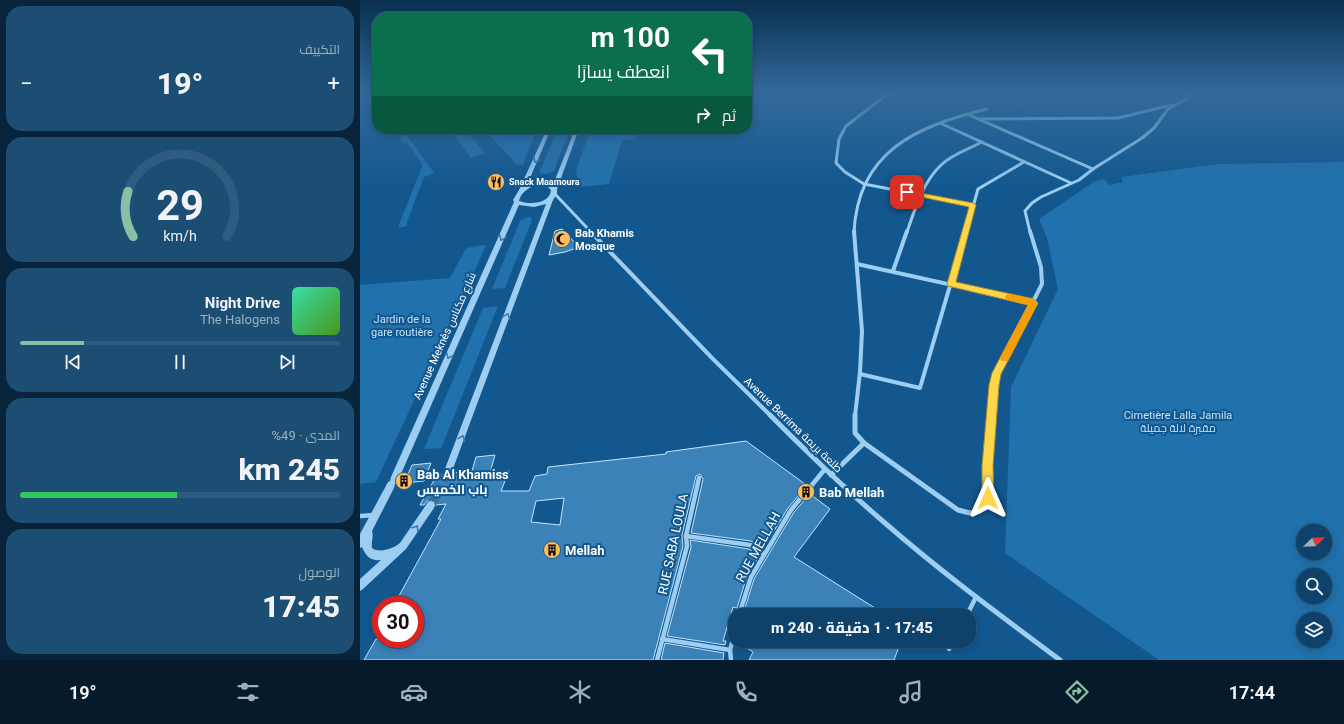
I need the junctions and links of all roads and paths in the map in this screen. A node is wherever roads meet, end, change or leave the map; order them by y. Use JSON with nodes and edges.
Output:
{"nodes":[{"id":1,"x":850,"y":123,"type":"edge"},
{"id":2,"x":940,"y":123,"type":"joint"},
{"id":3,"x":988,"y":123,"type":"edge"},
{"id":4,"x":1159,"y":123,"type":"edge"},
{"id":5,"x":546,"y":134,"type":"edge"},
{"id":6,"x":575,"y":134,"type":"edge"},
{"id":7,"x":982,"y":142,"type":"junction"},
{"id":8,"x":1024,"y":162,"type":"junction"},
{"id":9,"x":1093,"y":169,"type":"junction"},
{"id":10,"x":1071,"y":183,"type":"junction"},
{"id":11,"x":864,"y":184,"type":"junction"},
{"id":12,"x":522,"y":190,"type":"junction"},
{"id":13,"x":553,"y":193,"type":"junction"},
{"id":14,"x":922,"y":195,"type":"junction"},
{"id":15,"x":518,"y":202,"type":"junction"},
{"id":16,"x":973,"y":205,"type":"junction"},
{"id":17,"x":857,"y":264,"type":"junction"},
{"id":18,"x":894,"y":271,"type":"junction"},
{"id":19,"x":951,"y":284,"type":"junction"},
{"id":20,"x":1034,"y":303,"type":"junction"},
{"id":21,"x":860,"y":374,"type":"junction"},
{"id":22,"x":864,"y":443,"type":"junction"},
{"id":23,"x":826,"y":469,"type":"junction"},
{"id":24,"x":447,"y":474,"type":"tunnel mouth"},
{"id":25,"x":831,"y":475,"type":"junction"},
{"id":26,"x":698,"y":478,"type":"dead end"},
{"id":27,"x":431,"y":505,"type":"tunnel mouth"},
{"id":28,"x":376,"y":514,"type":"junction"},
{"id":29,"x":360,"y":516,"type":"edge"},
{"id":30,"x":370,"y":527,"type":"junction"},
{"id":31,"x":686,"y":536,"type":"junction"},
{"id":32,"x":360,"y":543,"type":"edge"},
{"id":33,"x":403,"y":546,"type":"junction"},
{"id":34,"x":764,"y":554,"type":"junction"},
{"id":35,"x":360,"y":586,"type":"edge"},
{"id":36,"x":976,"y":597,"type":"junction"},
{"id":37,"x":741,"y":608,"type":"edge"},
{"id":38,"x":970,"y":608,"type":"edge"},
{"id":39,"x":662,"y":639,"type":"junction"},
{"id":40,"x":730,"y":650,"type":"joint"},
{"id":41,"x":657,"y":660,"type":"edge"},
{"id":42,"x":731,"y":660,"type":"edge"},
{"id":43,"x":1060,"y":660,"type":"edge"}],
"edges":[{"from":1,"to":11,"type":"street"},
{"from":2,"to":7,"type":"street"},
{"from":2,"to":11,"type":"street"},
{"from":3,"to":9,"type":"street"},
{"from":4,"to":9,"type":"street"},
{"from":5,"to":12,"type":"street","one_way":true},
{"from":6,"to":13,"type":"street"},
{"from":7,"to":8,"type":"street"},
{"from":7,"to":14,"type":"street"},
{"from":8,"to":10,"type":"street"},
{"from":8,"to":16,"type":"street"},
{"from":9,"to":10,"type":"street"},
{"from":10,"to":20,"type":"street"},
{"from":11,"to":14,"type":"street"},
{"from":11,"to":17,"type":"street"},
{"from":12,"to":13,"type":"street"},
{"from":12,"to":15,"type":"street","name":"Avenue Meknès شارع مكناس"},
{"from":13,"to":15,"type":"street"},
{"from":13,"to":23,"type":"street","name":"Avenue Berrima طلعة بريمة"},
{"from":24,"to":13,"type":"street","one_way":true},
{"from":14,"to":16,"type":"street"},
{"from":14,"to":18,"type":"street"},
{"from":15,"to":28,"type":"street","name":"Avenue Meknès شارع مكناس","one_way":true},
{"from":16,"to":19,"type":"street"},
{"from":17,"to":18,"type":"street"},
{"from":17,"to":21,"type":"street"},
{"from":18,"to":19,"type":"street"},
{"from":19,"to":20,"type":"street"},
{"from":19,"to":21,"type":"street"},
{"from":20,"to":22,"type":"street"},
{"from":21,"to":22,"type":"street"},
{"from":22,"to":25,"type":"street"},
{"from":23,"to":25,"type":"street","name":"Avenue Berrima طلعة بريمة"},
{"from":23,"to":34,"type":"street","name":"RUE MELLAH"},
{"from":25,"to":36,"type":"street","name":"Avenue Berrima طلعة بريمة"},
{"from":26,"to":31,"type":"street","name":"RUE SABA LOULA"},
{"from":33,"to":27,"type":"street","one_way":true},
{"from":28,"to":29,"type":"street"},
{"from":28,"to":30,"type":"street","name":"Avenue Meknès شارع مكناس"},
{"from":30,"to":32,"type":"street","name":"Avenue Meknès شارع مكناس"},
{"from":30,"to":33,"type":"street"},
{"from":31,"to":34,"type":"street"},
{"from":31,"to":39,"type":"street","name":"RUE SABA LOULA"},
{"from":33,"to":35,"type":"street"},
{"from":34,"to":37,"type":"street","name":"RUE MELLAH"},
{"from":36,"to":38,"type":"street"},
{"from":36,"to":43,"type":"street","name":"Avenue Berrima طلعة بريمة"},
{"from":39,"to":40,"type":"street"},
{"from":39,"to":41,"type":"street","name":"RUE SABA LOULA"},
{"from":40,"to":42,"type":"street"}]}
